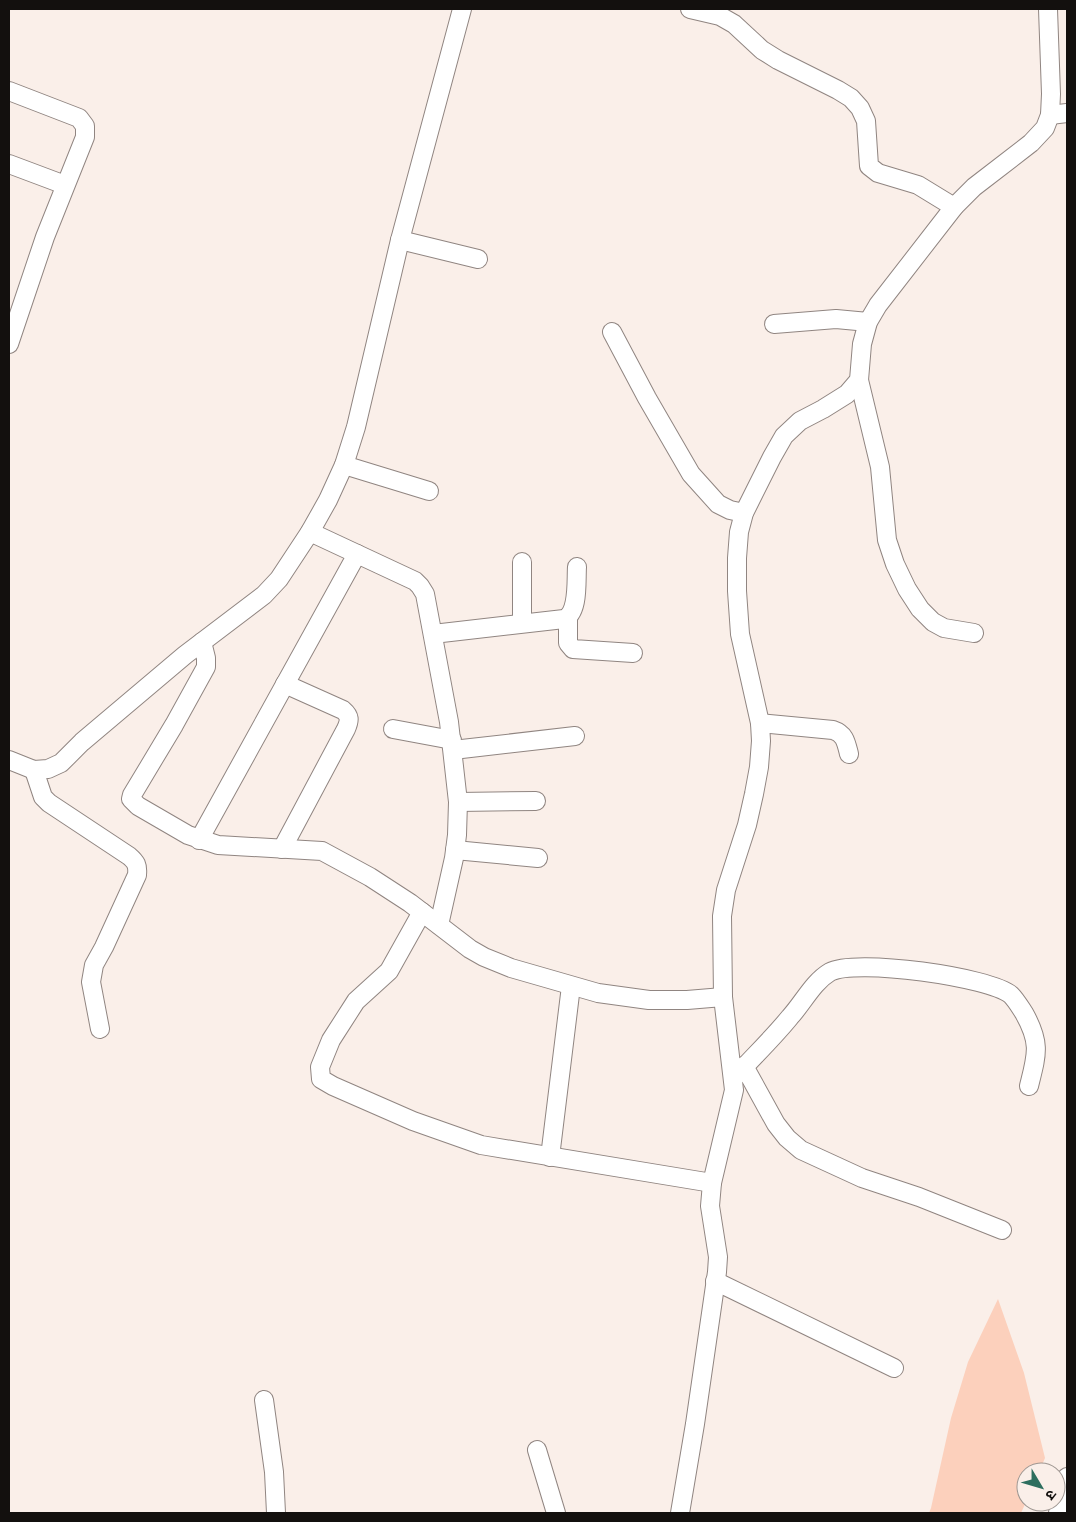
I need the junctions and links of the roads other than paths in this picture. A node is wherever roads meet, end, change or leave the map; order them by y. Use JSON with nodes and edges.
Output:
{"nodes":[{"id":1,"x":462,"y":9,"type":"edge"},
{"id":2,"x":690,"y":9,"type":"edge"},
{"id":3,"x":1048,"y":9,"type":"edge"},
{"id":4,"x":9,"y":91,"type":"edge"},
{"id":5,"x":1059,"y":114,"type":"edge"},
{"id":6,"x":9,"y":164,"type":"edge"},
{"id":7,"x":65,"y":185,"type":"junction"},
{"id":8,"x":954,"y":207,"type":"junction"},
{"id":9,"x":400,"y":240,"type":"junction"},
{"id":10,"x":478,"y":259,"type":"dead end"},
{"id":11,"x":868,"y":322,"type":"junction"},
{"id":12,"x":774,"y":324,"type":"dead end"},
{"id":13,"x":612,"y":332,"type":"dead end"},
{"id":14,"x":9,"y":344,"type":"edge"},
{"id":15,"x":859,"y":380,"type":"junction"},
{"id":16,"x":344,"y":465,"type":"junction"},
{"id":17,"x":428,"y":491,"type":"dead end"},
{"id":18,"x":744,"y":513,"type":"junction"},
{"id":19,"x":310,"y":532,"type":"junction"},
{"id":20,"x":356,"y":554,"type":"junction"},
{"id":21,"x":522,"y":562,"type":"dead end"},
{"id":22,"x":577,"y":567,"type":"dead end"},
{"id":23,"x":568,"y":617,"type":"junction"},
{"id":24,"x":522,"y":623,"type":"junction"},
{"id":25,"x":974,"y":633,"type":"dead end"},
{"id":26,"x":433,"y":634,"type":"junction"},
{"id":27,"x":202,"y":642,"type":"junction"},
{"id":28,"x":634,"y":653,"type":"dead end"},
{"id":29,"x":285,"y":684,"type":"junction"},
{"id":30,"x":760,"y":723,"type":"junction"},
{"id":31,"x":393,"y":729,"type":"dead end"},
{"id":32,"x":575,"y":736,"type":"dead end"},
{"id":33,"x":452,"y":745,"type":"junction"},
{"id":34,"x":849,"y":754,"type":"dead end"},
{"id":35,"x":9,"y":760,"type":"edge"},
{"id":36,"x":34,"y":770,"type":"junction"},
{"id":37,"x":536,"y":801,"type":"dead end"},
{"id":38,"x":458,"y":802,"type":"junction"},
{"id":39,"x":199,"y":840,"type":"junction"},
{"id":40,"x":282,"y":849,"type":"junction"},
{"id":41,"x":455,"y":850,"type":"junction"},
{"id":42,"x":538,"y":858,"type":"dead end"},
{"id":43,"x":422,"y":912,"type":"junction"},
{"id":44,"x":439,"y":925,"type":"junction"},
{"id":45,"x":571,"y":986,"type":"junction"},
{"id":46,"x":723,"y":997,"type":"junction"},
{"id":47,"x":100,"y":1029,"type":"dead end"},
{"id":48,"x":739,"y":1072,"type":"junction"},
{"id":49,"x":1029,"y":1086,"type":"dead end"},
{"id":50,"x":550,"y":1157,"type":"junction"},
{"id":51,"x":712,"y":1183,"type":"junction"},
{"id":52,"x":1002,"y":1230,"type":"dead end"},
{"id":53,"x":715,"y":1281,"type":"junction"},
{"id":54,"x":894,"y":1368,"type":"dead end"},
{"id":55,"x":264,"y":1400,"type":"dead end"},
{"id":56,"x":537,"y":1450,"type":"dead end"},
{"id":57,"x":1067,"y":1477,"type":"edge"},
{"id":58,"x":276,"y":1513,"type":"edge"},
{"id":59,"x":556,"y":1513,"type":"edge"},
{"id":60,"x":680,"y":1513,"type":"edge"},
{"id":61,"x":1058,"y":1513,"type":"edge"}],
"edges":[{"from":1,"to":9,"type":"street"},
{"from":2,"to":8,"type":"street"},
{"from":3,"to":5,"type":"street"},
{"from":4,"to":7,"type":"street"},
{"from":5,"to":8,"type":"street"},
{"from":6,"to":7,"type":"street"},
{"from":7,"to":14,"type":"street"},
{"from":8,"to":11,"type":"street"},
{"from":9,"to":10,"type":"street"},
{"from":9,"to":16,"type":"street"},
{"from":11,"to":12,"type":"street"},
{"from":11,"to":15,"type":"street"},
{"from":13,"to":18,"type":"street"},
{"from":15,"to":18,"type":"street"},
{"from":15,"to":25,"type":"street"},
{"from":16,"to":17,"type":"street"},
{"from":16,"to":19,"type":"street"},
{"from":18,"to":30,"type":"street"},
{"from":19,"to":20,"type":"street"},
{"from":19,"to":27,"type":"street"},
{"from":20,"to":26,"type":"street"},
{"from":20,"to":29,"type":"street"},
{"from":21,"to":24,"type":"street"},
{"from":22,"to":23,"type":"street"},
{"from":23,"to":24,"type":"street"},
{"from":23,"to":28,"type":"street"},
{"from":24,"to":26,"type":"street"},
{"from":26,"to":33,"type":"street"},
{"from":27,"to":36,"type":"street"},
{"from":27,"to":39,"type":"street"},
{"from":29,"to":39,"type":"street"},
{"from":29,"to":40,"type":"street"},
{"from":30,"to":34,"type":"street"},
{"from":30,"to":46,"type":"street"},
{"from":31,"to":33,"type":"street"},
{"from":32,"to":33,"type":"street"},
{"from":33,"to":38,"type":"street"},
{"from":35,"to":36,"type":"street"},
{"from":36,"to":47,"type":"street"},
{"from":37,"to":38,"type":"street"},
{"from":38,"to":41,"type":"street"},
{"from":39,"to":40,"type":"street"},
{"from":40,"to":43,"type":"street"},
{"from":41,"to":42,"type":"street"},
{"from":41,"to":44,"type":"street"},
{"from":43,"to":44,"type":"street"},
{"from":43,"to":50,"type":"street"},
{"from":44,"to":45,"type":"street"},
{"from":45,"to":46,"type":"street"},
{"from":45,"to":50,"type":"street"},
{"from":46,"to":48,"type":"street"},
{"from":48,"to":49,"type":"street"},
{"from":48,"to":51,"type":"street"},
{"from":48,"to":52,"type":"street"},
{"from":50,"to":51,"type":"street"},
{"from":51,"to":53,"type":"street"},
{"from":53,"to":54,"type":"street"},
{"from":53,"to":60,"type":"street"},
{"from":55,"to":58,"type":"street"},
{"from":56,"to":59,"type":"street"},
{"from":57,"to":61,"type":"street"}]}
